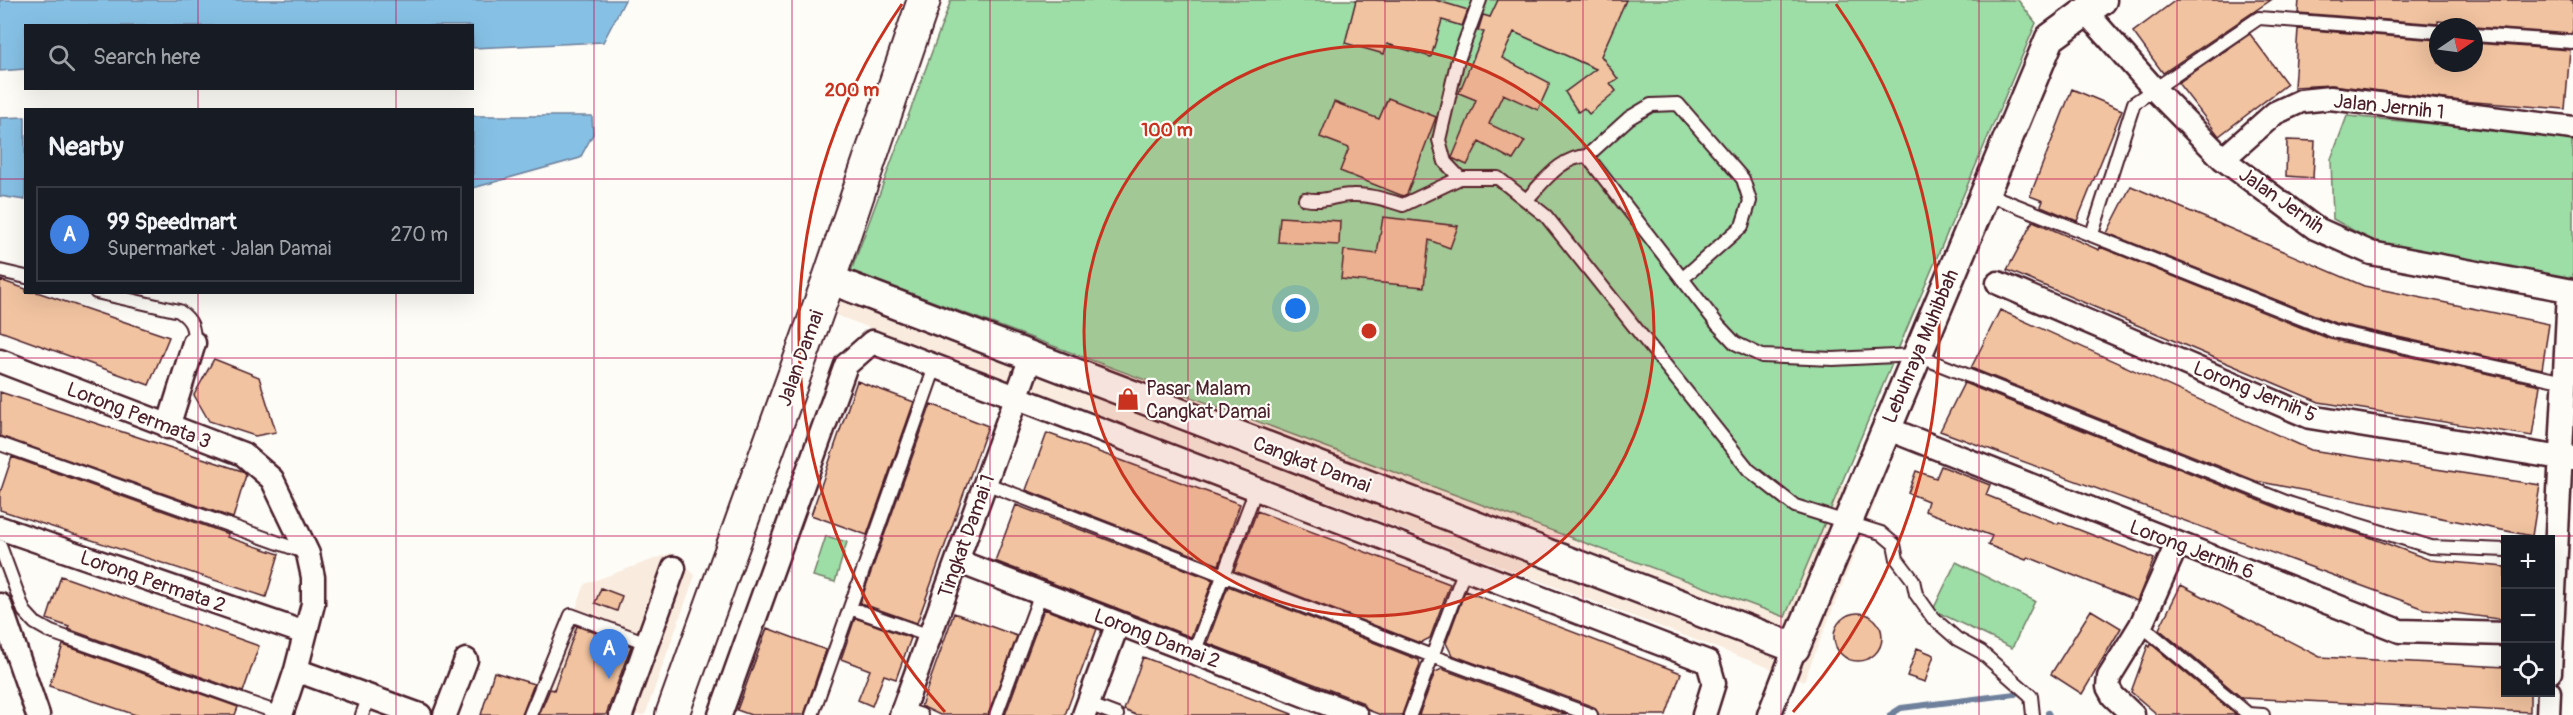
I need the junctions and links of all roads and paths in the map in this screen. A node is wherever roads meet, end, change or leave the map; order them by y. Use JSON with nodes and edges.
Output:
{"nodes":[{"id":1,"x":924,"y":0,"type":"edge"},
{"id":2,"x":1480,"y":0,"type":"edge"},
{"id":3,"x":2094,"y":6,"type":"edge"},
{"id":4,"x":2429,"y":31,"type":"edge"},
{"id":5,"x":2483,"y":35,"type":"edge"},
{"id":6,"x":2573,"y":42,"type":"edge"},
{"id":7,"x":2155,"y":90,"type":"junction"},
{"id":8,"x":2573,"y":128,"type":"edge"},
{"id":9,"x":1587,"y":156,"type":"junction"},
{"id":10,"x":2223,"y":159,"type":"junction"},
{"id":11,"x":1460,"y":178,"type":"junction"},
{"id":12,"x":1985,"y":193,"type":"junction"},
{"id":13,"x":1305,"y":199,"type":"dead end"},
{"id":14,"x":1526,"y":200,"type":"junction"},
{"id":15,"x":2092,"y":234,"type":"junction"},
{"id":16,"x":0,"y":271,"type":"edge"},
{"id":17,"x":24,"y":277,"type":"edge"},
{"id":18,"x":829,"y":279,"type":"junction"},
{"id":19,"x":1682,"y":279,"type":"junction"},
{"id":20,"x":1998,"y":282,"type":"dead end"},
{"id":21,"x":2571,"y":291,"type":"edge"},
{"id":22,"x":105,"y":294,"type":"edge"},
{"id":23,"x":194,"y":343,"type":"joint"},
{"id":24,"x":1916,"y":355,"type":"junction"},
{"id":25,"x":1030,"y":357,"type":"junction"},
{"id":26,"x":0,"y":361,"type":"edge"},
{"id":27,"x":935,"y":367,"type":"junction"},
{"id":28,"x":2569,"y":383,"type":"edge"},
{"id":29,"x":1016,"y":397,"type":"junction"},
{"id":30,"x":168,"y":427,"type":"junction"},
{"id":31,"x":1886,"y":428,"type":"junction"},
{"id":32,"x":0,"y":444,"type":"edge"},
{"id":33,"x":2567,"y":458,"type":"edge"},
{"id":34,"x":985,"y":483,"type":"junction"},
{"id":35,"x":1256,"y":489,"type":"junction"},
{"id":36,"x":1847,"y":520,"type":"junction"},
{"id":37,"x":0,"y":528,"type":"edge"},
{"id":38,"x":2177,"y":544,"type":"junction"},
{"id":39,"x":0,"y":546,"type":"edge"},
{"id":40,"x":2501,"y":550,"type":"edge"},
{"id":41,"x":2560,"y":552,"type":"edge"},
{"id":42,"x":308,"y":554,"type":"junction"},
{"id":43,"x":957,"y":561,"type":"junction"},
{"id":44,"x":674,"y":567,"type":"dead end"},
{"id":45,"x":1465,"y":569,"type":"junction"},
{"id":46,"x":1223,"y":576,"type":"junction"},
{"id":47,"x":1041,"y":594,"type":"junction"},
{"id":48,"x":0,"y":605,"type":"edge"},
{"id":49,"x":850,"y":608,"type":"junction"},
{"id":50,"x":1118,"y":623,"type":"junction"},
{"id":51,"x":2141,"y":625,"type":"junction"},
{"id":52,"x":305,"y":633,"type":"junction"},
{"id":53,"x":2501,"y":634,"type":"edge"},
{"id":54,"x":930,"y":636,"type":"junction"},
{"id":55,"x":2559,"y":636,"type":"edge"},
{"id":56,"x":647,"y":643,"type":"junction"},
{"id":57,"x":1795,"y":648,"type":"junction"},
{"id":58,"x":2555,"y":652,"type":"edge"},
{"id":59,"x":1194,"y":653,"type":"junction"},
{"id":60,"x":1432,"y":656,"type":"junction"},
{"id":61,"x":466,"y":660,"type":"dead end"},
{"id":62,"x":10,"y":663,"type":"edge"},
{"id":63,"x":296,"y":670,"type":"junction"},
{"id":64,"x":2549,"y":697,"type":"edge"},
{"id":65,"x":365,"y":706,"type":"edge"},
{"id":66,"x":1086,"y":710,"type":"edge"},
{"id":67,"x":1326,"y":710,"type":"edge"},
{"id":68,"x":726,"y":713,"type":"edge"},
{"id":69,"x":909,"y":713,"type":"edge"},
{"id":70,"x":38,"y":715,"type":"edge"},
{"id":71,"x":281,"y":715,"type":"edge"},
{"id":72,"x":420,"y":715,"type":"edge"},
{"id":73,"x":445,"y":715,"type":"edge"},
{"id":74,"x":531,"y":715,"type":"edge"},
{"id":75,"x":621,"y":715,"type":"edge"},
{"id":76,"x":672,"y":715,"type":"edge"},
{"id":77,"x":812,"y":715,"type":"edge"},
{"id":78,"x":996,"y":715,"type":"edge"},
{"id":79,"x":1117,"y":715,"type":"edge"},
{"id":80,"x":1356,"y":715,"type":"edge"},
{"id":81,"x":1410,"y":715,"type":"edge"},
{"id":82,"x":1591,"y":715,"type":"edge"},
{"id":83,"x":1704,"y":715,"type":"edge"},
{"id":84,"x":1769,"y":715,"type":"edge"},
{"id":85,"x":2033,"y":715,"type":"edge"},
{"id":86,"x":2133,"y":715,"type":"edge"},
{"id":87,"x":2263,"y":715,"type":"edge"},
{"id":88,"x":2548,"y":715,"type":"edge"}],
"edges":[{"from":1,"to":18,"type":"main road","name":"Jalan Damai"},
{"from":2,"to":11,"type":"lane"},
{"from":3,"to":7,"type":"street","name":"Jalan Jernih"},
{"from":3,"to":12,"type":"street","name":"Lebuhraya Muhibbah"},
{"from":4,"to":7,"type":"lane"},
{"from":5,"to":6,"type":"lane"},
{"from":7,"to":10,"type":"street","name":"Jalan Jernih"},
{"from":7,"to":15,"type":"lane"},
{"from":8,"to":10,"type":"street","name":"Jalan Jernih 1"},
{"from":9,"to":14,"type":"lane"},
{"from":9,"to":19,"type":"lane"},
{"from":9,"to":19,"type":"lane"},
{"from":10,"to":21,"type":"street","name":"Jalan Jernih"},
{"from":11,"to":13,"type":"lane"},
{"from":11,"to":14,"type":"lane"},
{"from":12,"to":15,"type":"lane"},
{"from":12,"to":24,"type":"street","name":"Lebuhraya Muhibbah"},
{"from":14,"to":36,"type":"lane"},
{"from":15,"to":28,"type":"lane"},
{"from":16,"to":17,"type":"lane"},
{"from":18,"to":25,"type":"street","name":"Cangkat Damai"},
{"from":18,"to":76,"type":"main road","name":"Jalan Damai"},
{"from":19,"to":24,"type":"lane"},
{"from":20,"to":33,"type":"street","name":"Lorong Jernih 5"},
{"from":21,"to":28,"type":"street"},
{"from":22,"to":23,"type":"lane"},
{"from":23,"to":30,"type":"street"},
{"from":24,"to":31,"type":"street","name":"Lebuhraya Muhibbah"},
{"from":24,"to":40,"type":"lane"},
{"from":25,"to":29,"type":"street","name":"Tingkat Damai 1"},
{"from":25,"to":57,"type":"street","name":"Cangkat Damai"},
{"from":26,"to":30,"type":"street","name":"Lorong Permata 3"},
{"from":27,"to":29,"type":"street"},
{"from":27,"to":49,"type":"lane"},
{"from":27,"to":68,"type":"street"},
{"from":28,"to":33,"type":"street"},
{"from":29,"to":34,"type":"street","name":"Tingkat Damai 1"},
{"from":29,"to":35,"type":"street"},
{"from":30,"to":42,"type":"street","name":"Lorong Permata 3"},
{"from":31,"to":36,"type":"street","name":"Lebuhraya Muhibbah"},
{"from":31,"to":38,"type":"street","name":"Lorong Jernih 6"},
{"from":32,"to":42,"type":"lane"},
{"from":33,"to":41,"type":"street"},
{"from":34,"to":43,"type":"street","name":"Tingkat Damai 1"},
{"from":34,"to":46,"type":"lane"},
{"from":35,"to":45,"type":"street"},
{"from":35,"to":46,"type":"lane"},
{"from":36,"to":57,"type":"street","name":"Lebuhraya Muhibbah"},
{"from":36,"to":85,"type":"lane"},
{"from":37,"to":52,"type":"street","name":"Lorong Permata 2"},
{"from":38,"to":51,"type":"street"},
{"from":38,"to":53,"type":"street","name":"Lorong Jernih 6"},
{"from":39,"to":71,"type":"lane"},
{"from":41,"to":55,"type":"street"},
{"from":42,"to":52,"type":"street"},
{"from":43,"to":47,"type":"street","name":"Lorong Damai 2"},
{"from":43,"to":54,"type":"street","name":"Tingkat Damai 1"},
{"from":44,"to":56,"type":"street"},
{"from":45,"to":60,"type":"lane"},
{"from":45,"to":83,"type":"street"},
{"from":46,"to":59,"type":"lane"},
{"from":46,"to":60,"type":"lane"},
{"from":47,"to":50,"type":"street","name":"Lorong Damai 2"},
{"from":47,"to":78,"type":"lane"},
{"from":48,"to":62,"type":"street"},
{"from":49,"to":54,"type":"lane"},
{"from":49,"to":77,"type":"lane"},
{"from":50,"to":59,"type":"street","name":"Lorong Damai 2"},
{"from":50,"to":66,"type":"street"},
{"from":51,"to":86,"type":"street"},
{"from":51,"to":87,"type":"lane"},
{"from":52,"to":63,"type":"street"},
{"from":54,"to":69,"type":"street","name":"Tingkat Damai 1"},
{"from":55,"to":58,"type":"street"},
{"from":56,"to":74,"type":"lane"},
{"from":56,"to":75,"type":"street"},
{"from":57,"to":84,"type":"street","name":"Lebuhraya Muhibbah"},
{"from":59,"to":67,"type":"street","name":"Lorong Damai 2"},
{"from":60,"to":81,"type":"lane"},
{"from":60,"to":82,"type":"lane"},
{"from":61,"to":73,"type":"street"},
{"from":62,"to":70,"type":"street"},
{"from":63,"to":65,"type":"street"},
{"from":63,"to":71,"type":"street"},
{"from":64,"to":88,"type":"street"},
{"from":65,"to":72,"type":"street"},
{"from":66,"to":79,"type":"lane"},
{"from":67,"to":80,"type":"street","name":"Lorong Damai 2"}]}
